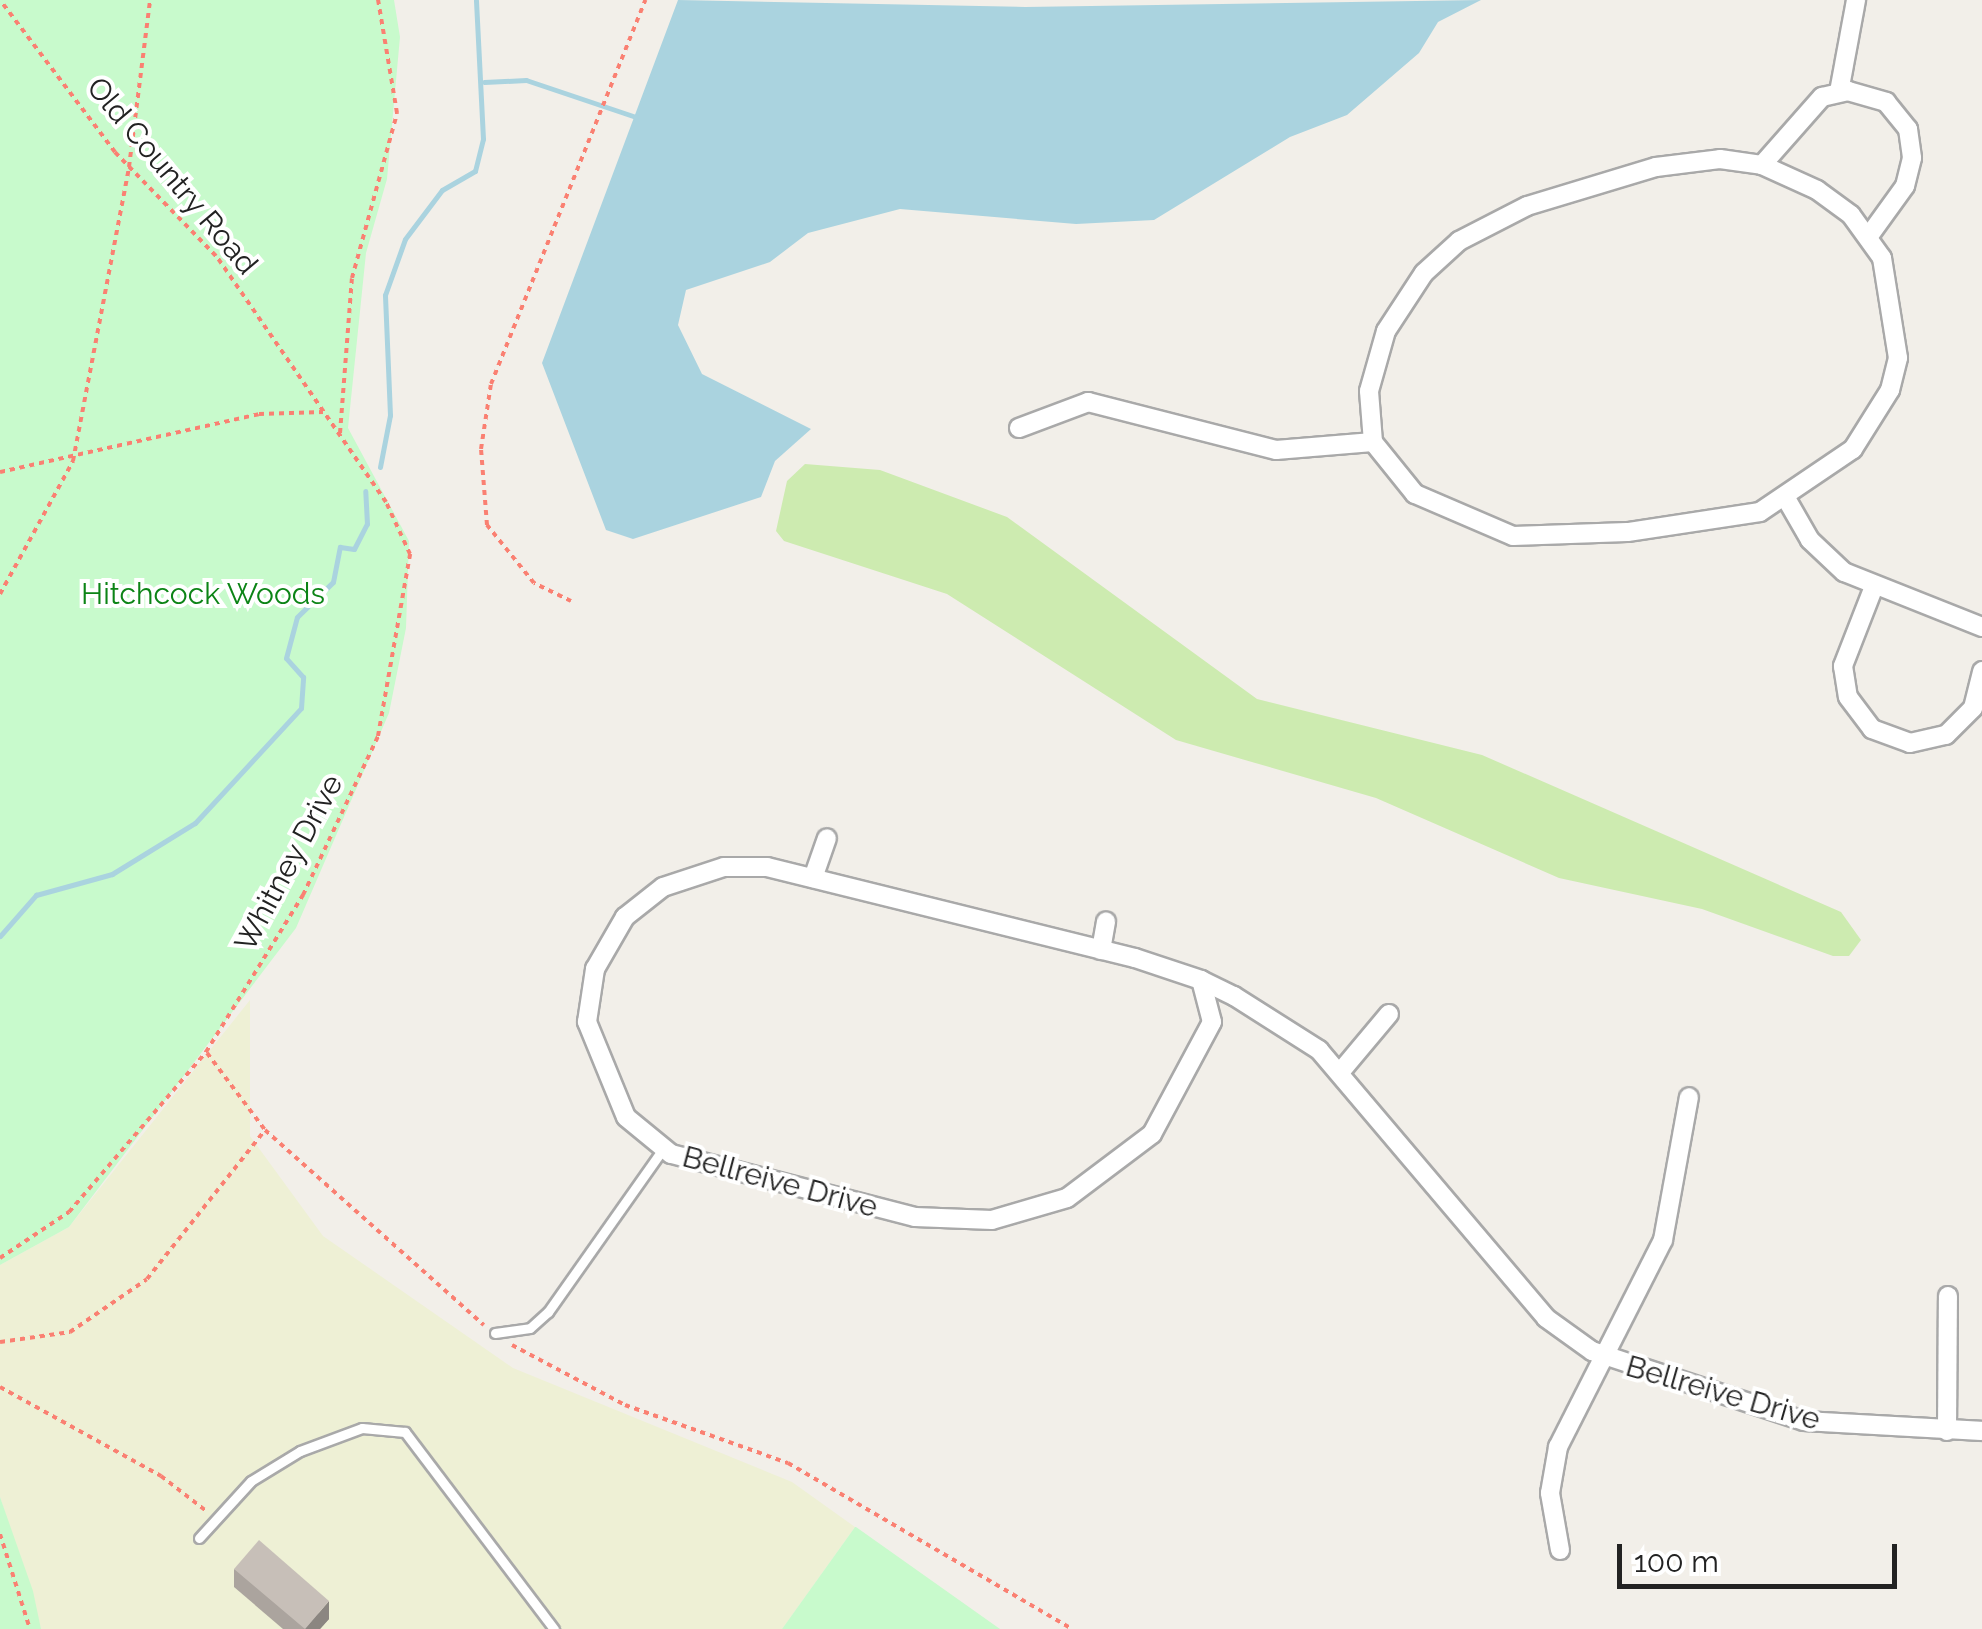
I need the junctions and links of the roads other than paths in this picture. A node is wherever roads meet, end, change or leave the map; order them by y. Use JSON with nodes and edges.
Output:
{"nodes":[{"id":1,"x":1856,"y":0,"type":"edge"},
{"id":2,"x":1839,"y":92,"type":"junction"},
{"id":3,"x":1762,"y":165,"type":"junction"},
{"id":4,"x":1869,"y":236,"type":"junction"},
{"id":5,"x":1019,"y":428,"type":"dead end"},
{"id":6,"x":1373,"y":442,"type":"junction"},
{"id":7,"x":1787,"y":500,"type":"junction"},
{"id":8,"x":1872,"y":589,"type":"junction"},
{"id":9,"x":1982,"y":627,"type":"edge"},
{"id":10,"x":1982,"y":671,"type":"edge"},
{"id":11,"x":827,"y":838,"type":"dead end"},
{"id":12,"x":812,"y":878,"type":"junction"},
{"id":13,"x":1106,"y":921,"type":"dead end"},
{"id":14,"x":1101,"y":950,"type":"junction"},
{"id":15,"x":1202,"y":980,"type":"junction"},
{"id":16,"x":1389,"y":1014,"type":"dead end"},
{"id":17,"x":1342,"y":1070,"type":"junction"},
{"id":18,"x":1689,"y":1097,"type":"dead end"},
{"id":19,"x":663,"y":1149,"type":"junction"},
{"id":20,"x":1948,"y":1296,"type":"dead end"},
{"id":21,"x":495,"y":1333,"type":"road end"},
{"id":22,"x":1603,"y":1356,"type":"junction"},
{"id":23,"x":1982,"y":1430,"type":"edge"},
{"id":24,"x":1947,"y":1431,"type":"junction"},
{"id":25,"x":199,"y":1538,"type":"dead end"},
{"id":26,"x":1560,"y":1550,"type":"dead end"},
{"id":27,"x":554,"y":1629,"type":"edge"}],
"edges":[{"from":1,"to":2,"type":"street"},
{"from":2,"to":3,"type":"street"},
{"from":2,"to":4,"type":"street"},
{"from":3,"to":4,"type":"street"},
{"from":3,"to":6,"type":"street"},
{"from":4,"to":7,"type":"street"},
{"from":5,"to":6,"type":"street"},
{"from":6,"to":7,"type":"street"},
{"from":7,"to":8,"type":"street"},
{"from":8,"to":9,"type":"street"},
{"from":8,"to":10,"type":"street"},
{"from":11,"to":12,"type":"street"},
{"from":12,"to":14,"type":"street","name":"Bellreive Drive"},
{"from":12,"to":19,"type":"street","name":"Bellreive Drive"},
{"from":13,"to":14,"type":"street"},
{"from":14,"to":15,"type":"street","name":"Bellreive Drive"},
{"from":15,"to":17,"type":"street","name":"Bellreive Drive"},
{"from":15,"to":19,"type":"street","name":"Bellreive Drive"},
{"from":16,"to":17,"type":"street"},
{"from":17,"to":22,"type":"street","name":"Bellreive Drive"},
{"from":18,"to":22,"type":"street"},
{"from":19,"to":21,"type":"lane"},
{"from":20,"to":24,"type":"street"},
{"from":22,"to":24,"type":"street","name":"Bellreive Drive"},
{"from":22,"to":26,"type":"street"},
{"from":23,"to":24,"type":"street","name":"Bellreive Drive"},
{"from":25,"to":27,"type":"lane"}]}
